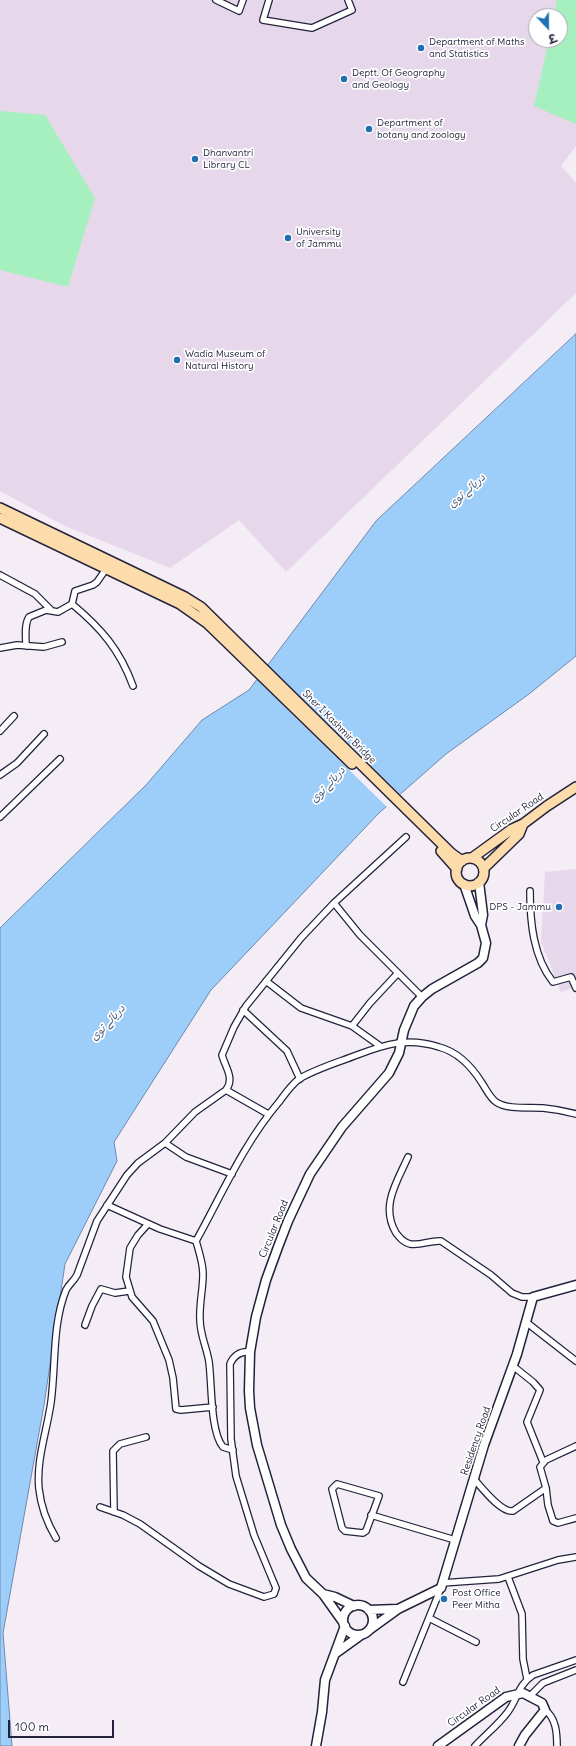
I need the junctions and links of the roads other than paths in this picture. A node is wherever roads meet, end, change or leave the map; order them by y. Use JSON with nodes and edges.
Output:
{"nodes":[{"id":1,"x":216,"y":0,"type":"edge"},
{"id":2,"x":243,"y":0,"type":"edge"},
{"id":3,"x":269,"y":0,"type":"edge"},
{"id":4,"x":348,"y":0,"type":"edge"},
{"id":5,"x":0,"y":508,"type":"edge"},
{"id":6,"x":0,"y":518,"type":"edge"},
{"id":7,"x":106,"y":570,"type":"junction"},
{"id":8,"x":0,"y":575,"type":"edge"},
{"id":9,"x":72,"y":604,"type":"junction"},
{"id":10,"x":51,"y":610,"type":"junction"},
{"id":11,"x":209,"y":620,"type":"junction"},
{"id":12,"x":62,"y":642,"type":"dead end"},
{"id":13,"x":26,"y":646,"type":"junction"},
{"id":14,"x":0,"y":648,"type":"edge"},
{"id":15,"x":133,"y":686,"type":"dead end"},
{"id":16,"x":14,"y":716,"type":"dead end"},
{"id":17,"x":0,"y":731,"type":"edge"},
{"id":18,"x":44,"y":734,"type":"dead end"},
{"id":19,"x":60,"y":759,"type":"dead end"},
{"id":20,"x":0,"y":775,"type":"edge"},
{"id":21,"x":576,"y":788,"type":"edge"},
{"id":22,"x":0,"y":817,"type":"edge"},
{"id":23,"x":523,"y":824,"type":"junction"},
{"id":24,"x":406,"y":837,"type":"dead end"},
{"id":25,"x":449,"y":854,"type":"junction"},
{"id":26,"x":472,"y":858,"type":"junction"},
{"id":27,"x":462,"y":861,"type":"junction"},
{"id":28,"x":484,"y":868,"type":"junction"},
{"id":29,"x":457,"y":869,"type":"junction"},
{"id":30,"x":479,"y":882,"type":"junction"},
{"id":31,"x":464,"y":884,"type":"junction"},
{"id":32,"x":530,"y":890,"type":"dead end"},
{"id":33,"x":334,"y":903,"type":"junction"},
{"id":34,"x":481,"y":925,"type":"junction"},
{"id":35,"x":398,"y":973,"type":"junction"},
{"id":36,"x":266,"y":981,"type":"junction"},
{"id":37,"x":576,"y":988,"type":"edge"},
{"id":38,"x":422,"y":997,"type":"junction"},
{"id":39,"x":243,"y":1010,"type":"junction"},
{"id":40,"x":352,"y":1026,"type":"junction"},
{"id":41,"x":402,"y":1041,"type":"junction"},
{"id":42,"x":380,"y":1046,"type":"junction"},
{"id":43,"x":300,"y":1079,"type":"junction"},
{"id":44,"x":226,"y":1090,"type":"junction"},
{"id":45,"x":268,"y":1114,"type":"junction"},
{"id":46,"x":576,"y":1114,"type":"edge"},
{"id":47,"x":165,"y":1143,"type":"junction"},
{"id":48,"x":408,"y":1157,"type":"dead end"},
{"id":49,"x":232,"y":1174,"type":"junction"},
{"id":50,"x":107,"y":1205,"type":"junction"},
{"id":51,"x":148,"y":1224,"type":"junction"},
{"id":52,"x":196,"y":1242,"type":"junction"},
{"id":53,"x":576,"y":1285,"type":"edge"},
{"id":54,"x":129,"y":1291,"type":"junction"},
{"id":55,"x":533,"y":1297,"type":"junction"},
{"id":56,"x":526,"y":1322,"type":"junction"},
{"id":57,"x":85,"y":1325,"type":"dead end"},
{"id":58,"x":250,"y":1352,"type":"junction"},
{"id":59,"x":576,"y":1361,"type":"edge"},
{"id":60,"x":513,"y":1366,"type":"junction"},
{"id":61,"x":213,"y":1407,"type":"junction"},
{"id":62,"x":146,"y":1436,"type":"dead end"},
{"id":63,"x":576,"y":1446,"type":"edge"},
{"id":64,"x":233,"y":1450,"type":"junction"},
{"id":65,"x":543,"y":1462,"type":"junction"},
{"id":66,"x":474,"y":1479,"type":"junction"},
{"id":67,"x":546,"y":1488,"type":"junction"},
{"id":68,"x":100,"y":1507,"type":"dead end"},
{"id":69,"x":114,"y":1512,"type":"junction"},
{"id":70,"x":371,"y":1515,"type":"junction"},
{"id":71,"x":576,"y":1518,"type":"edge"},
{"id":72,"x":56,"y":1538,"type":"dead end"},
{"id":73,"x":455,"y":1540,"type":"junction"},
{"id":74,"x":576,"y":1557,"type":"edge"},
{"id":75,"x":508,"y":1577,"type":"junction"},
{"id":76,"x":442,"y":1586,"type":"junction"},
{"id":77,"x":323,"y":1594,"type":"junction"},
{"id":78,"x":354,"y":1606,"type":"junction"},
{"id":79,"x":398,"y":1609,"type":"junction"},
{"id":80,"x":369,"y":1610,"type":"junction"},
{"id":81,"x":429,"y":1618,"type":"junction"},
{"id":82,"x":344,"y":1624,"type":"junction"},
{"id":83,"x":369,"y":1630,"type":"junction"},
{"id":84,"x":361,"y":1635,"type":"junction"},
{"id":85,"x":476,"y":1642,"type":"dead end"},
{"id":86,"x":334,"y":1655,"type":"junction"},
{"id":87,"x":576,"y":1660,"type":"edge"},
{"id":88,"x":576,"y":1670,"type":"edge"},
{"id":89,"x":527,"y":1679,"type":"junction"},
{"id":90,"x":403,"y":1682,"type":"dead end"},
{"id":91,"x":517,"y":1693,"type":"junction"},
{"id":92,"x":530,"y":1696,"type":"junction"},
{"id":93,"x":545,"y":1710,"type":"junction"},
{"id":94,"x":316,"y":1746,"type":"edge"},
{"id":95,"x":438,"y":1746,"type":"edge"},
{"id":96,"x":475,"y":1746,"type":"edge"},
{"id":97,"x":519,"y":1746,"type":"edge"},
{"id":98,"x":557,"y":1746,"type":"edge"}],
"edges":[{"from":1,"to":2,"type":"street"},
{"from":3,"to":4,"type":"street"},
{"from":5,"to":11,"type":"main road"},
{"from":6,"to":7,"type":"main road"},
{"from":7,"to":9,"type":"street"},
{"from":7,"to":11,"type":"main road"},
{"from":8,"to":10,"type":"street"},
{"from":9,"to":10,"type":"street"},
{"from":9,"to":15,"type":"street"},
{"from":10,"to":13,"type":"street"},
{"from":11,"to":25,"type":"main road","name":"Sher I Kashmir Bridge"},
{"from":12,"to":13,"type":"street"},
{"from":13,"to":14,"type":"street"},
{"from":16,"to":17,"type":"street"},
{"from":18,"to":20,"type":"street"},
{"from":19,"to":22,"type":"street"},
{"from":21,"to":23,"type":"main road","name":"Circular Road"},
{"from":23,"to":26,"type":"main road","name":"Circular Road"},
{"from":23,"to":28,"type":"main road"},
{"from":24,"to":33,"type":"street"},
{"from":25,"to":27,"type":"main road"},
{"from":25,"to":29,"type":"main road"},
{"from":26,"to":27,"type":"main road"},
{"from":26,"to":28,"type":"main road"},
{"from":27,"to":29,"type":"main road"},
{"from":28,"to":30,"type":"main road"},
{"from":29,"to":31,"type":"main road"},
{"from":30,"to":31,"type":"main road"},
{"from":30,"to":34,"type":"main road"},
{"from":31,"to":34,"type":"main road"},
{"from":32,"to":37,"type":"street"},
{"from":33,"to":35,"type":"street"},
{"from":33,"to":36,"type":"street"},
{"from":34,"to":38,"type":"main road","name":"Circular Road"},
{"from":35,"to":38,"type":"street"},
{"from":35,"to":40,"type":"street"},
{"from":36,"to":39,"type":"street"},
{"from":36,"to":40,"type":"street"},
{"from":38,"to":41,"type":"main road","name":"Circular Road"},
{"from":39,"to":43,"type":"street"},
{"from":39,"to":44,"type":"street"},
{"from":40,"to":42,"type":"street"},
{"from":41,"to":42,"type":"street"},
{"from":41,"to":46,"type":"street"},
{"from":41,"to":58,"type":"main road","name":"Circular Road"},
{"from":42,"to":43,"type":"street"},
{"from":43,"to":45,"type":"street"},
{"from":44,"to":45,"type":"street"},
{"from":44,"to":47,"type":"street"},
{"from":45,"to":49,"type":"street"},
{"from":47,"to":49,"type":"street"},
{"from":47,"to":50,"type":"street"},
{"from":48,"to":55,"type":"street"},
{"from":49,"to":52,"type":"street"},
{"from":50,"to":51,"type":"street"},
{"from":50,"to":72,"type":"street"},
{"from":51,"to":52,"type":"street"},
{"from":51,"to":54,"type":"street"},
{"from":52,"to":61,"type":"street"},
{"from":53,"to":55,"type":"main road"},
{"from":54,"to":57,"type":"street"},
{"from":54,"to":61,"type":"street"},
{"from":55,"to":56,"type":"main road","name":"Residency Road"},
{"from":56,"to":59,"type":"street"},
{"from":56,"to":60,"type":"main road","name":"Residency Road"},
{"from":58,"to":64,"type":"street"},
{"from":58,"to":77,"type":"main road","name":"Circular Road"},
{"from":60,"to":65,"type":"street"},
{"from":60,"to":66,"type":"main road","name":"Residency Road"},
{"from":61,"to":64,"type":"street"},
{"from":62,"to":69,"type":"street"},
{"from":63,"to":65,"type":"street"},
{"from":64,"to":69,"type":"street"},
{"from":65,"to":67,"type":"street"},
{"from":66,"to":67,"type":"street"},
{"from":66,"to":73,"type":"main road","name":"Residency Road"},
{"from":67,"to":71,"type":"street"},
{"from":68,"to":69,"type":"street"},
{"from":70,"to":70,"type":"street"},
{"from":70,"to":73,"type":"street"},
{"from":73,"to":76,"type":"main road","name":"Residency Road"},
{"from":74,"to":75,"type":"street"},
{"from":75,"to":76,"type":"street"},
{"from":75,"to":89,"type":"street"},
{"from":76,"to":79,"type":"main road"},
{"from":76,"to":81,"type":"street"},
{"from":77,"to":78,"type":"main road"},
{"from":77,"to":82,"type":"main road"},
{"from":78,"to":80,"type":"main road"},
{"from":78,"to":82,"type":"main road"},
{"from":79,"to":80,"type":"main road"},
{"from":79,"to":83,"type":"main road"},
{"from":80,"to":83,"type":"main road"},
{"from":81,"to":85,"type":"street"},
{"from":81,"to":90,"type":"street"},
{"from":82,"to":84,"type":"main road"},
{"from":82,"to":86,"type":"main road"},
{"from":83,"to":84,"type":"main road"},
{"from":84,"to":86,"type":"main road"},
{"from":86,"to":94,"type":"main road"},
{"from":87,"to":89,"type":"street"},
{"from":88,"to":92,"type":"street"},
{"from":89,"to":91,"type":"street"},
{"from":91,"to":92,"type":"main road","name":"Circular Road"},
{"from":91,"to":95,"type":"main road","name":"Circular Road"},
{"from":91,"to":96,"type":"street"},
{"from":92,"to":93,"type":"main road","name":"Circular Road"},
{"from":93,"to":97,"type":"main road"},
{"from":93,"to":98,"type":"street"}]}
